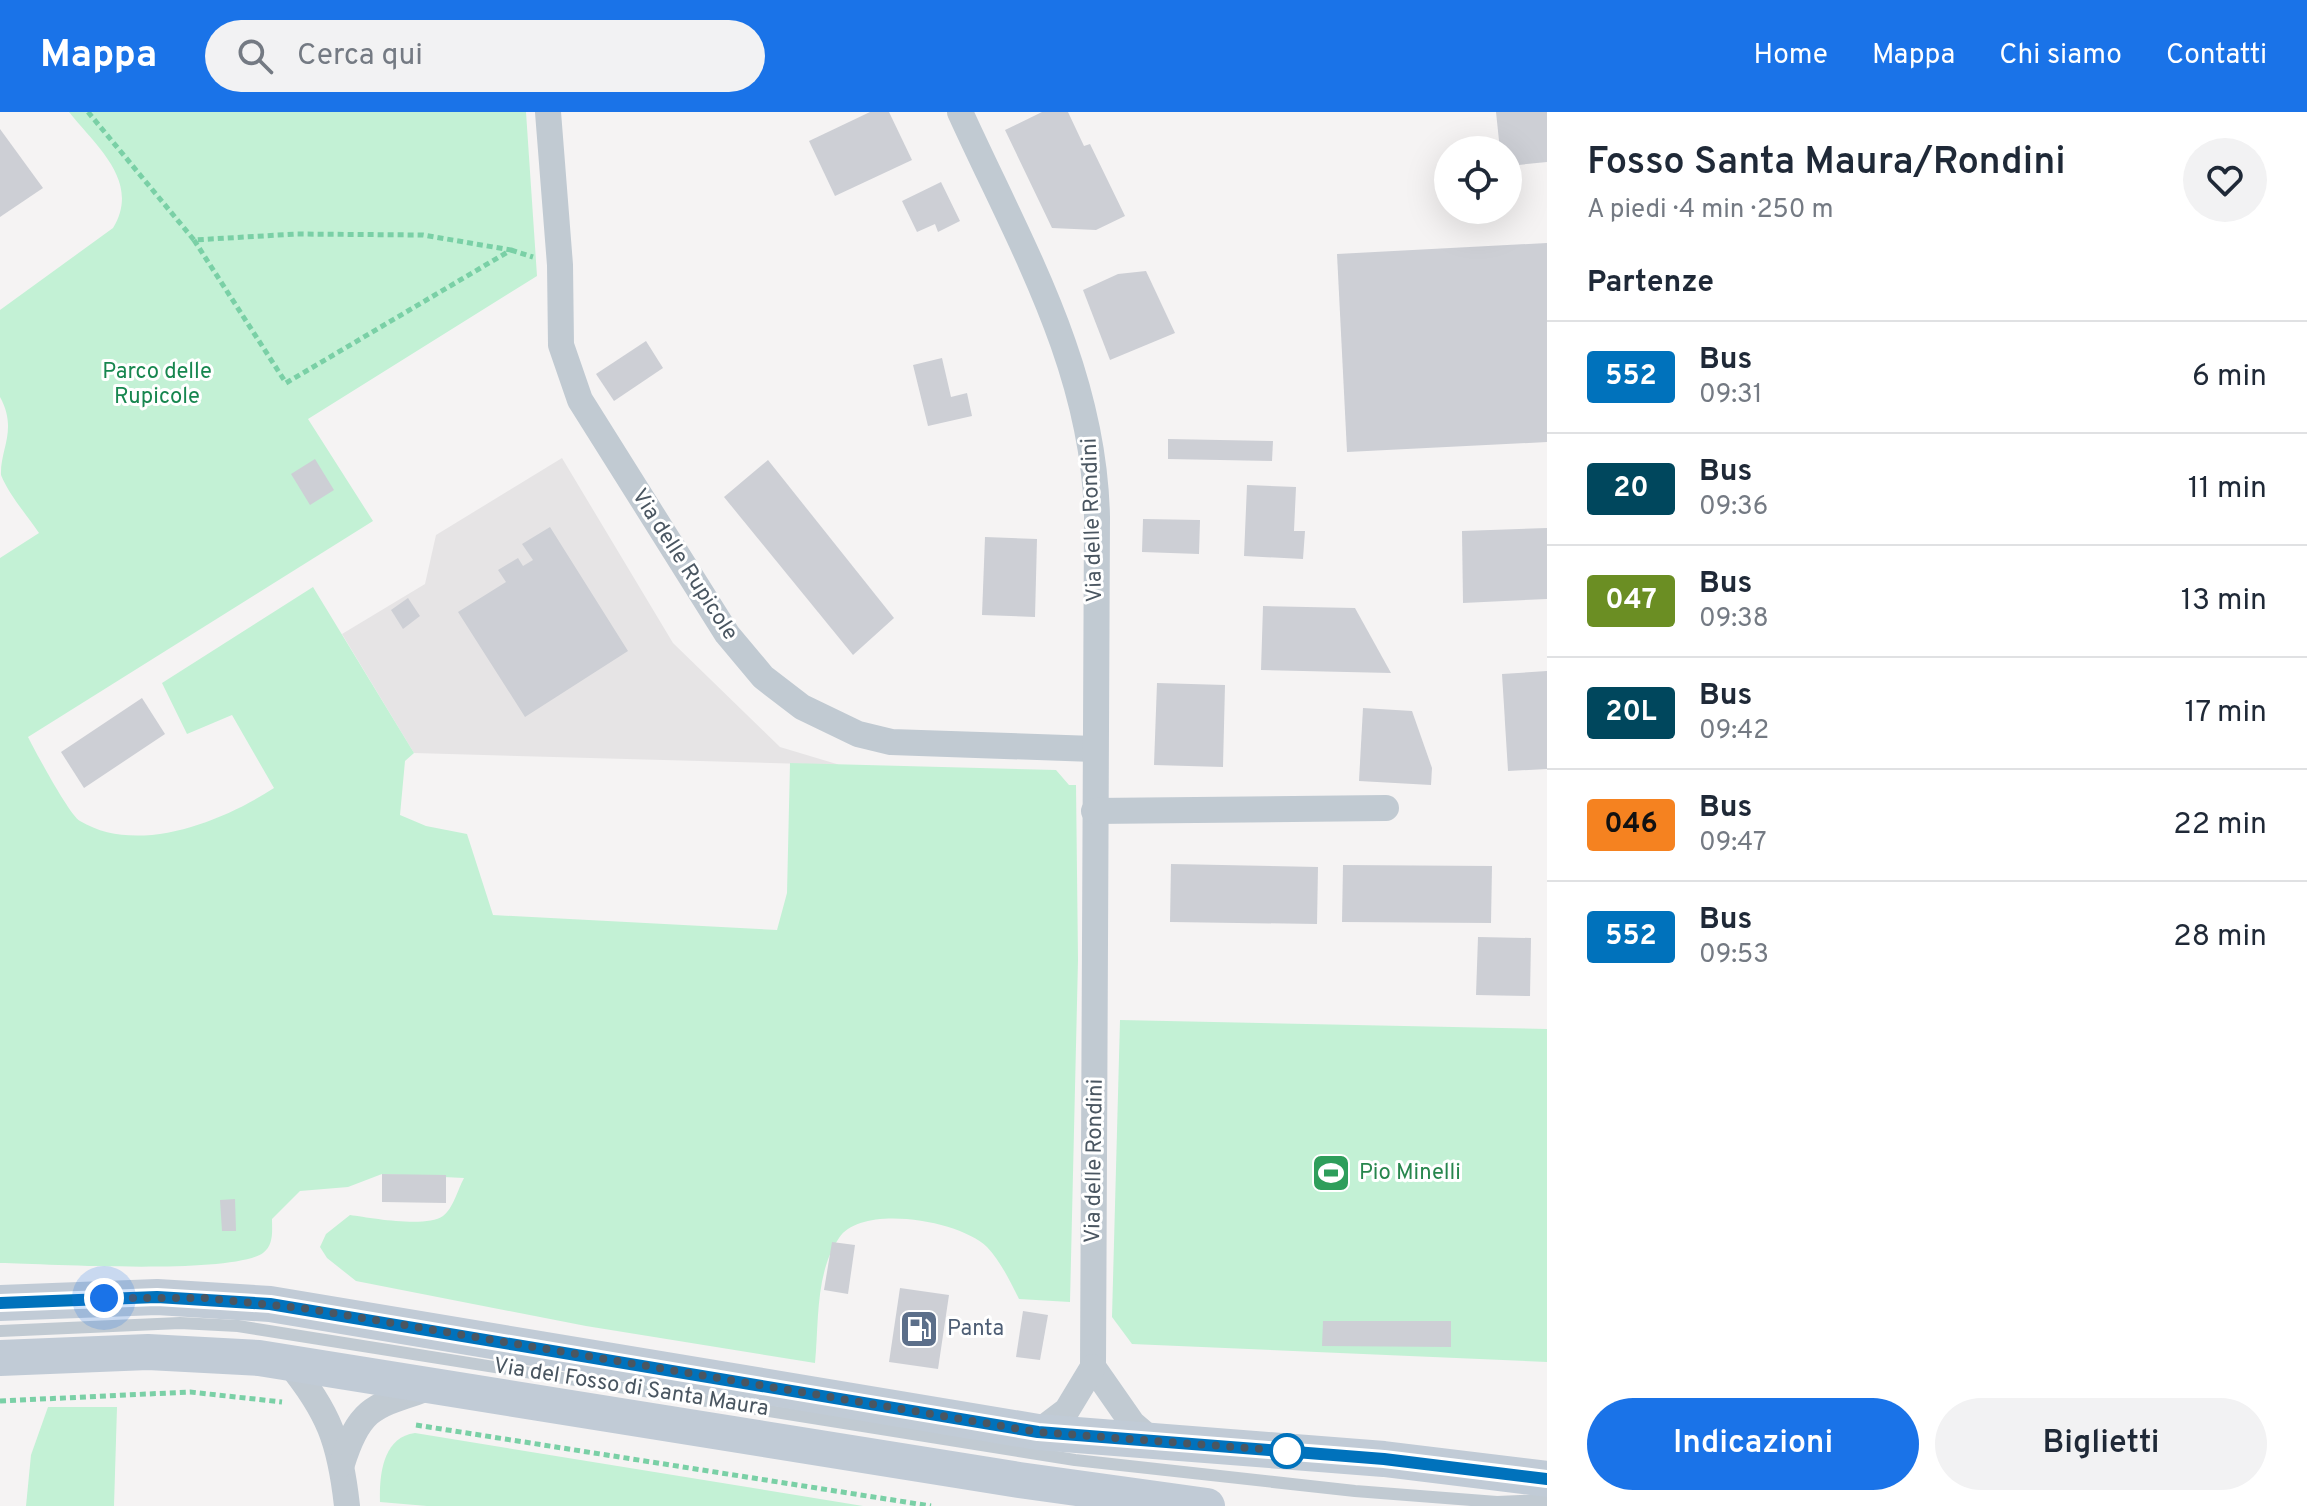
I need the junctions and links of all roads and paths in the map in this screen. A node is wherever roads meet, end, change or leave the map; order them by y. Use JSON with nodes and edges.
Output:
{"nodes":[{"id":1,"x":88,"y":112,"type":"edge"},
{"id":2,"x":548,"y":112,"type":"edge"},
{"id":3,"x":960,"y":112,"type":"edge"},
{"id":4,"x":194,"y":240,"type":"junction"},
{"id":5,"x":1094,"y":749,"type":"junction"},
{"id":6,"x":1386,"y":808,"type":"dead end"},
{"id":7,"x":1094,"y":811,"type":"junction"},
{"id":8,"x":0,"y":1303,"type":"edge"},
{"id":9,"x":0,"y":1331,"type":"edge"},
{"id":10,"x":0,"y":1358,"type":"edge"},
{"id":11,"x":288,"y":1362,"type":"junction"},
{"id":12,"x":1093,"y":1367,"type":"junction"},
{"id":13,"x":439,"y":1385,"type":"junction"},
{"id":14,"x":0,"y":1401,"type":"edge"},
{"id":15,"x":293,"y":1405,"type":"dead end"},
{"id":16,"x":407,"y":1425,"type":"dead end"},
{"id":17,"x":1038,"y":1432,"type":"junction"},
{"id":18,"x":1153,"y":1441,"type":"junction"},
{"id":19,"x":342,"y":1464,"type":"junction"},
{"id":20,"x":1547,"y":1479,"type":"edge"},
{"id":21,"x":1547,"y":1500,"type":"edge"},
{"id":22,"x":347,"y":1506,"type":"edge"},
{"id":23,"x":931,"y":1506,"type":"edge"},
{"id":24,"x":1207,"y":1506,"type":"edge"}],
"edges":[{"from":1,"to":4,"type":"path"},
{"from":2,"to":5,"type":"street","name":"Via delle Rupicole"},
{"from":3,"to":5,"type":"street","name":"Via delle Rondini"},
{"from":4,"to":4,"type":"path"},
{"from":5,"to":7,"type":"street","name":"Via delle Rondini"},
{"from":6,"to":7,"type":"street"},
{"from":7,"to":12,"type":"street","name":"Via delle Rondini"},
{"from":8,"to":17,"type":"street","name":"Via del Fosso di Santa Maura"},
{"from":9,"to":21,"type":"lane","name":"Via del Fosso di Santa Maura"},
{"from":10,"to":11,"type":"street","name":"Via del Fosso di Santa Maura"},
{"from":11,"to":13,"type":"street","name":"Via del Fosso di Santa Maura"},
{"from":11,"to":19,"type":"street"},
{"from":12,"to":17,"type":"street"},
{"from":12,"to":18,"type":"street"},
{"from":13,"to":19,"type":"street"},
{"from":13,"to":24,"type":"street","name":"Via del Fosso di Santa Maura"},
{"from":14,"to":15,"type":"path"},
{"from":16,"to":23,"type":"path"},
{"from":17,"to":18,"type":"street","name":"Via del Fosso di Santa Maura"},
{"from":18,"to":20,"type":"street","name":"Via del Fosso di Santa Maura"},
{"from":19,"to":22,"type":"street"}]}
